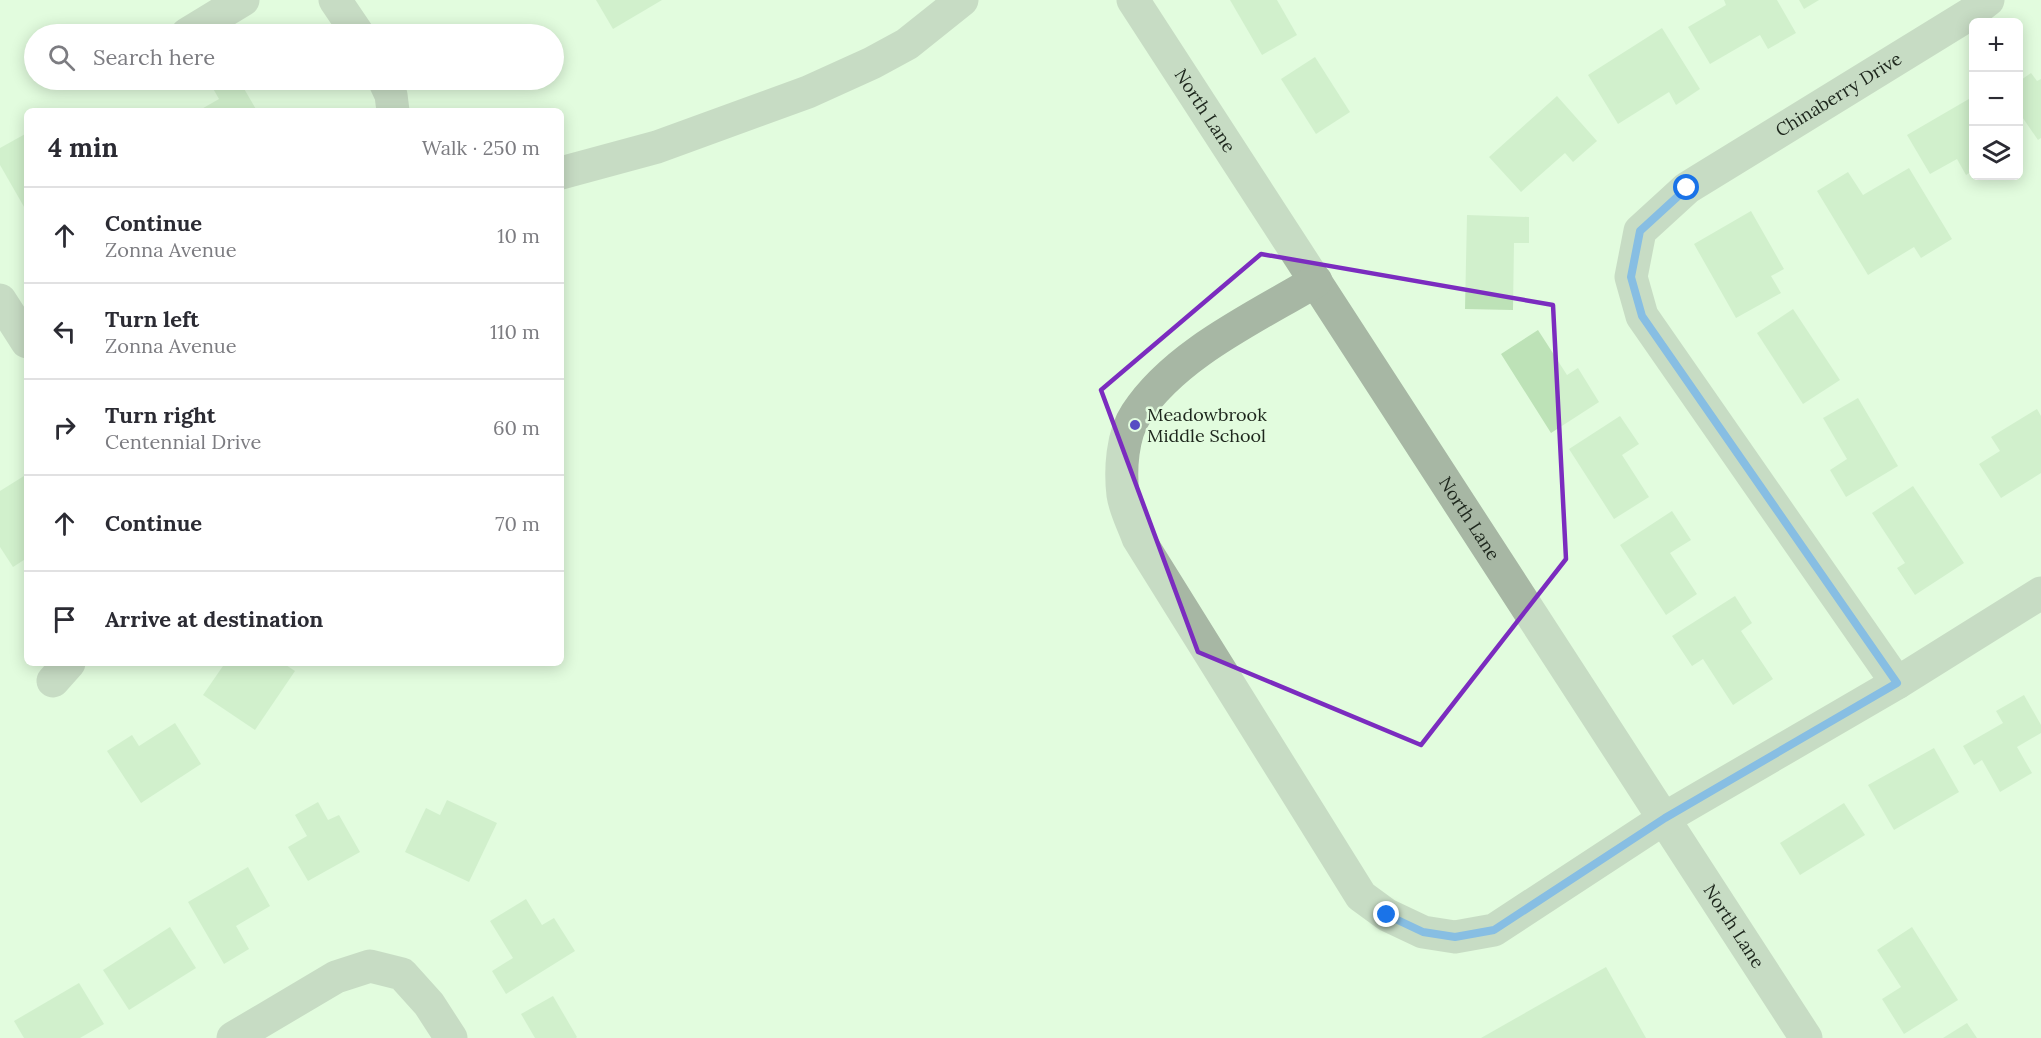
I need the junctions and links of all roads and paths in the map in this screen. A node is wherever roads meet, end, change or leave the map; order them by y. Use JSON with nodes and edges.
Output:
{"nodes":[{"id":1,"x":243,"y":0,"type":"edge"},
{"id":2,"x":335,"y":0,"type":"edge"},
{"id":3,"x":962,"y":0,"type":"edge"},
{"id":4,"x":1133,"y":0,"type":"edge"},
{"id":5,"x":1988,"y":0,"type":"edge"},
{"id":6,"x":203,"y":24,"type":"edge"},
{"id":7,"x":351,"y":24,"type":"edge"},
{"id":8,"x":389,"y":90,"type":"edge"},
{"id":9,"x":393,"y":108,"type":"edge"},
{"id":10,"x":564,"y":172,"type":"edge"},
{"id":11,"x":1316,"y":281,"type":"junction"},
{"id":12,"x":0,"y":300,"type":"edge"},
{"id":13,"x":24,"y":337,"type":"edge"},
{"id":14,"x":2041,"y":593,"type":"edge"},
{"id":15,"x":1897,"y":683,"type":"junction"},
{"id":16,"x":1665,"y":818,"type":"junction"},
{"id":17,"x":233,"y":1038,"type":"edge"},
{"id":18,"x":451,"y":1038,"type":"edge"},
{"id":19,"x":1806,"y":1038,"type":"edge"}],
"edges":[{"from":1,"to":6,"type":"street"},
{"from":2,"to":7,"type":"street"},
{"from":3,"to":10,"type":"street"},
{"from":4,"to":11,"type":"street","name":"North Lane"},
{"from":5,"to":15,"type":"street","name":"Chinaberry Drive"},
{"from":8,"to":9,"type":"street"},
{"from":11,"to":16,"type":"street","name":"North Lane"},
{"from":11,"to":16,"type":"street"},
{"from":12,"to":13,"type":"street"},
{"from":14,"to":15,"type":"street"},
{"from":15,"to":16,"type":"street"},
{"from":16,"to":19,"type":"street","name":"North Lane"},
{"from":17,"to":18,"type":"street"}]}
